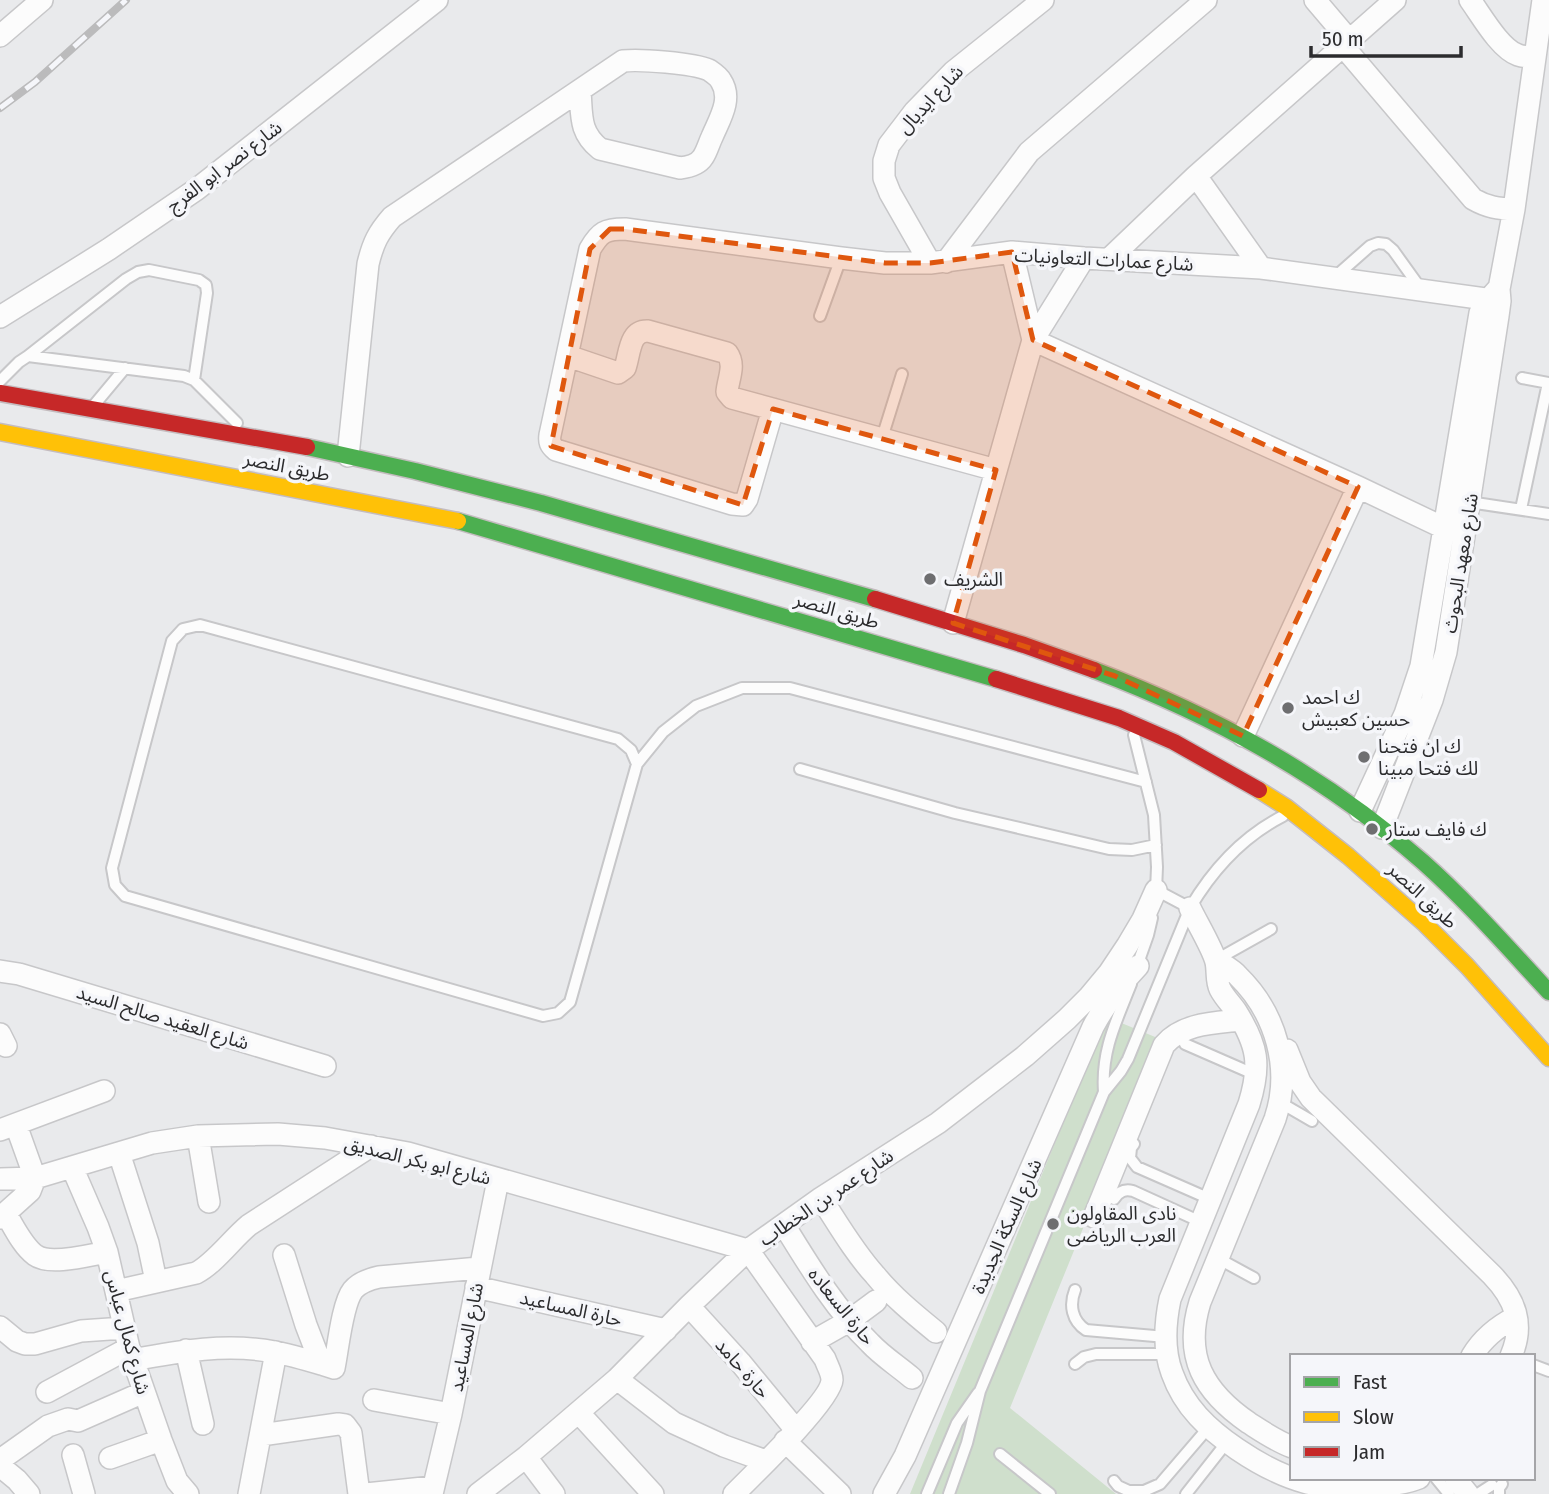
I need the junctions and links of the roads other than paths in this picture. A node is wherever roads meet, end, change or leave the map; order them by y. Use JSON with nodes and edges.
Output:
{"nodes":[{"id":1,"x":42,"y":0,"type":"edge"},
{"id":2,"x":437,"y":0,"type":"edge"},
{"id":3,"x":1043,"y":0,"type":"edge"},
{"id":4,"x":1206,"y":0,"type":"edge"},
{"id":5,"x":1315,"y":0,"type":"edge"},
{"id":6,"x":1395,"y":0,"type":"edge"},
{"id":7,"x":1470,"y":0,"type":"edge"},
{"id":8,"x":1543,"y":0,"type":"edge"},
{"id":9,"x":0,"y":36,"type":"edge"},
{"id":10,"x":1346,"y":43,"type":"junction"},
{"id":11,"x":1542,"y":58,"type":"edge"},
{"id":12,"x":580,"y":91,"type":"junction"},
{"id":13,"x":1196,"y":176,"type":"junction"},
{"id":14,"x":1514,"y":209,"type":"junction"},
{"id":15,"x":1012,"y":252,"type":"junction"},
{"id":16,"x":841,"y":258,"type":"junction"},
{"id":17,"x":1084,"y":258,"type":"junction"},
{"id":18,"x":1109,"y":259,"type":"junction"},
{"id":19,"x":938,"y":263,"type":"junction"},
{"id":20,"x":1262,"y":268,"type":"junction"},
{"id":21,"x":1334,"y":278,"type":"junction"},
{"id":22,"x":1421,"y":289,"type":"junction"},
{"id":23,"x":1496,"y":297,"type":"junction"},
{"id":24,"x":820,"y":316,"type":"dead end"},
{"id":25,"x":0,"y":317,"type":"edge"},
{"id":26,"x":1033,"y":340,"type":"junction"},
{"id":27,"x":28,"y":356,"type":"junction"},
{"id":28,"x":568,"y":356,"type":"junction"},
{"id":29,"x":125,"y":368,"type":"junction"},
{"id":30,"x":902,"y":374,"type":"dead end"},
{"id":31,"x":1522,"y":378,"type":"dead end"},
{"id":32,"x":194,"y":380,"type":"junction"},
{"id":33,"x":0,"y":381,"type":"edge"},
{"id":34,"x":1548,"y":383,"type":"edge"},
{"id":35,"x":0,"y":393,"type":"edge"},
{"id":36,"x":91,"y":409,"type":"junction"},
{"id":37,"x":773,"y":409,"type":"junction"},
{"id":38,"x":0,"y":432,"type":"edge"},
{"id":39,"x":251,"y":438,"type":"junction"},
{"id":40,"x":882,"y":438,"type":"junction"},
{"id":41,"x":348,"y":456,"type":"junction"},
{"id":42,"x":996,"y":470,"type":"junction"},
{"id":43,"x":1358,"y":487,"type":"junction"},
{"id":44,"x":1469,"y":502,"type":"junction"},
{"id":45,"x":1521,"y":509,"type":"junction"},
{"id":46,"x":1549,"y":514,"type":"edge"},
{"id":47,"x":1444,"y":528,"type":"junction"},
{"id":48,"x":953,"y":623,"type":"junction"},
{"id":49,"x":1131,"y":724,"type":"junction"},
{"id":50,"x":1243,"y":736,"type":"junction"},
{"id":51,"x":637,"y":764,"type":"junction"},
{"id":52,"x":800,"y":769,"type":"dead end"},
{"id":53,"x":1146,"y":782,"type":"junction"},
{"id":54,"x":1360,"y":811,"type":"junction"},
{"id":55,"x":1292,"y":812,"type":"junction"},
{"id":56,"x":1382,"y":828,"type":"junction"},
{"id":57,"x":1156,"y":845,"type":"junction"},
{"id":58,"x":1156,"y":890,"type":"junction"},
{"id":59,"x":1190,"y":908,"type":"junction"},
{"id":60,"x":1271,"y":929,"type":"dead end"},
{"id":61,"x":1216,"y":960,"type":"junction"},
{"id":62,"x":1138,"y":965,"type":"junction"},
{"id":63,"x":0,"y":971,"type":"edge"},
{"id":64,"x":1251,"y":991,"type":"junction"},
{"id":65,"x":1549,"y":992,"type":"edge"},
{"id":66,"x":1236,"y":1011,"type":"junction"},
{"id":67,"x":1277,"y":1040,"type":"junction"},
{"id":68,"x":1185,"y":1045,"type":"dead end"},
{"id":69,"x":1549,"y":1058,"type":"edge"},
{"id":70,"x":325,"y":1066,"type":"dead end"},
{"id":71,"x":1255,"y":1081,"type":"junction"},
{"id":72,"x":104,"y":1091,"type":"dead end"},
{"id":73,"x":1104,"y":1092,"type":"junction"},
{"id":74,"x":1281,"y":1103,"type":"junction"},
{"id":75,"x":1312,"y":1121,"type":"dead end"},
{"id":76,"x":8,"y":1128,"type":"edge"},
{"id":77,"x":198,"y":1136,"type":"junction"},
{"id":78,"x":1134,"y":1144,"type":"dead end"},
{"id":79,"x":370,"y":1146,"type":"junction"},
{"id":80,"x":119,"y":1153,"type":"junction"},
{"id":81,"x":72,"y":1167,"type":"junction"},
{"id":82,"x":34,"y":1178,"type":"junction"},
{"id":83,"x":0,"y":1179,"type":"edge"},
{"id":84,"x":498,"y":1180,"type":"junction"},
{"id":85,"x":821,"y":1198,"type":"junction"},
{"id":86,"x":1114,"y":1199,"type":"dead end"},
{"id":87,"x":1210,"y":1199,"type":"junction"},
{"id":88,"x":209,"y":1202,"type":"dead end"},
{"id":89,"x":3,"y":1216,"type":"edge"},
{"id":90,"x":1094,"y":1217,"type":"dead end"},
{"id":91,"x":1201,"y":1222,"type":"junction"},
{"id":92,"x":784,"y":1225,"type":"junction"},
{"id":93,"x":748,"y":1250,"type":"junction"},
{"id":94,"x":107,"y":1252,"type":"junction"},
{"id":95,"x":284,"y":1255,"type":"dead end"},
{"id":96,"x":1219,"y":1259,"type":"junction"},
{"id":97,"x":478,"y":1277,"type":"junction"},
{"id":98,"x":1254,"y":1278,"type":"dead end"},
{"id":99,"x":156,"y":1282,"type":"junction"},
{"id":100,"x":1076,"y":1290,"type":"dead end"},
{"id":101,"x":116,"y":1291,"type":"junction"},
{"id":102,"x":876,"y":1301,"type":"dead end"},
{"id":103,"x":689,"y":1306,"type":"junction"},
{"id":104,"x":1517,"y":1317,"type":"junction"},
{"id":105,"x":849,"y":1321,"type":"junction"},
{"id":106,"x":666,"y":1330,"type":"junction"},
{"id":107,"x":2,"y":1332,"type":"edge"},
{"id":108,"x":936,"y":1332,"type":"dead end"},
{"id":109,"x":1194,"y":1339,"type":"junction"},
{"id":110,"x":812,"y":1342,"type":"junction"},
{"id":111,"x":129,"y":1345,"type":"junction"},
{"id":112,"x":1167,"y":1345,"type":"junction"},
{"id":113,"x":186,"y":1350,"type":"junction"},
{"id":114,"x":276,"y":1352,"type":"junction"},
{"id":115,"x":1474,"y":1354,"type":"edge"},
{"id":116,"x":1512,"y":1354,"type":"edge"},
{"id":117,"x":1075,"y":1364,"type":"dead end"},
{"id":118,"x":327,"y":1366,"type":"junction"},
{"id":119,"x":912,"y":1378,"type":"dead end"},
{"id":120,"x":617,"y":1379,"type":"junction"},
{"id":121,"x":980,"y":1391,"type":"junction"},
{"id":122,"x":47,"y":1392,"type":"dead end"},
{"id":123,"x":144,"y":1392,"type":"junction"},
{"id":124,"x":374,"y":1400,"type":"dead end"},
{"id":125,"x":579,"y":1413,"type":"junction"},
{"id":126,"x":451,"y":1414,"type":"junction"},
{"id":127,"x":203,"y":1424,"type":"dead end"},
{"id":128,"x":1208,"y":1428,"type":"junction"},
{"id":129,"x":261,"y":1435,"type":"junction"},
{"id":130,"x":791,"y":1436,"type":"junction"},
{"id":131,"x":161,"y":1440,"type":"junction"},
{"id":132,"x":1227,"y":1442,"type":"junction"},
{"id":133,"x":1290,"y":1446,"type":"edge"},
{"id":134,"x":1000,"y":1454,"type":"dead end"},
{"id":135,"x":73,"y":1455,"type":"dead end"},
{"id":136,"x":526,"y":1457,"type":"junction"},
{"id":137,"x":110,"y":1458,"type":"dead end"},
{"id":138,"x":0,"y":1460,"type":"edge"},
{"id":139,"x":766,"y":1461,"type":"junction"},
{"id":140,"x":0,"y":1466,"type":"edge"},
{"id":141,"x":1415,"y":1480,"type":"edge"},
{"id":142,"x":1438,"y":1480,"type":"edge"},
{"id":143,"x":1457,"y":1480,"type":"edge"},
{"id":144,"x":1114,"y":1481,"type":"dead end"},
{"id":145,"x":1331,"y":1487,"type":"edge"},
{"id":146,"x":1498,"y":1487,"type":"edge"},
{"id":147,"x":1306,"y":1489,"type":"edge"},
{"id":148,"x":433,"y":1490,"type":"edge"},
{"id":149,"x":29,"y":1494,"type":"edge"},
{"id":150,"x":84,"y":1494,"type":"edge"},
{"id":151,"x":188,"y":1494,"type":"edge"},
{"id":152,"x":249,"y":1494,"type":"edge"},
{"id":153,"x":359,"y":1494,"type":"edge"},
{"id":154,"x":366,"y":1494,"type":"edge"},
{"id":155,"x":478,"y":1494,"type":"edge"},
{"id":156,"x":554,"y":1494,"type":"edge"},
{"id":157,"x":653,"y":1494,"type":"edge"},
{"id":158,"x":734,"y":1494,"type":"edge"},
{"id":159,"x":841,"y":1494,"type":"edge"},
{"id":160,"x":884,"y":1494,"type":"edge"},
{"id":161,"x":927,"y":1494,"type":"edge"},
{"id":162,"x":949,"y":1494,"type":"edge"},
{"id":163,"x":1050,"y":1494,"type":"edge"},
{"id":164,"x":1186,"y":1494,"type":"edge"},
{"id":165,"x":1449,"y":1494,"type":"edge"},
{"id":166,"x":1468,"y":1494,"type":"edge"},
{"id":167,"x":1478,"y":1494,"type":"edge"}],
"edges":[{"from":1,"to":9,"type":"street"},
{"from":2,"to":25,"type":"street","name":"شارع نصر ابو الفرج"},
{"from":3,"to":19,"type":"street","name":"شارع ايديال"},
{"from":4,"to":19,"type":"street"},
{"from":5,"to":10,"type":"street"},
{"from":6,"to":10,"type":"street"},
{"from":7,"to":11,"type":"street"},
{"from":8,"to":11,"type":"street","name":"شارع معهد البحوث"},
{"from":10,"to":13,"type":"street"},
{"from":10,"to":14,"type":"street"},
{"from":11,"to":14,"type":"street","name":"شارع معهد البحوث"},
{"from":12,"to":12,"type":"street"},
{"from":12,"to":41,"type":"street"},
{"from":13,"to":18,"type":"street"},
{"from":13,"to":20,"type":"street"},
{"from":14,"to":23,"type":"street","name":"شارع معهد البحوث"},
{"from":15,"to":17,"type":"street","name":"شارع عمارات التعاونيات"},
{"from":15,"to":19,"type":"street","name":"شارع عمارات التعاونيات"},
{"from":15,"to":26,"type":"street"},
{"from":16,"to":19,"type":"street","name":"شارع عمارات التعاونيات"},
{"from":16,"to":24,"type":"lane"},
{"from":16,"to":28,"type":"street","name":"شارع عمارات التعاونيات"},
{"from":17,"to":18,"type":"street","name":"شارع عمارات التعاونيات"},
{"from":17,"to":26,"type":"street"},
{"from":18,"to":20,"type":"street","name":"شارع عمارات التعاونيات"},
{"from":20,"to":21,"type":"street","name":"شارع عمارات التعاونيات"},
{"from":21,"to":22,"type":"street","name":"شارع عمارات التعاونيات"},
{"from":21,"to":22,"type":"lane"},
{"from":22,"to":23,"type":"street","name":"شارع عمارات التعاونيات"},
{"from":23,"to":44,"type":"street","name":"شارع معهد البحوث"},
{"from":23,"to":47,"type":"street","name":"شارع معهد البحوث"},
{"from":26,"to":42,"type":"street"},
{"from":26,"to":43,"type":"street"},
{"from":27,"to":29,"type":"lane"},
{"from":27,"to":32,"type":"lane"},
{"from":27,"to":33,"type":"lane"},
{"from":28,"to":37,"type":"street"},
{"from":28,"to":37,"type":"street"},
{"from":29,"to":32,"type":"lane"},
{"from":29,"to":36,"type":"lane"},
{"from":30,"to":40,"type":"lane"},
{"from":31,"to":34,"type":"lane"},
{"from":32,"to":39,"type":"lane"},
{"from":34,"to":45,"type":"lane"},
{"from":35,"to":36,"type":"highway","name":"طريق النصر"},
{"from":36,"to":39,"type":"highway","name":"طريق النصر"},
{"from":37,"to":40,"type":"street"},
{"from":38,"to":49,"type":"highway","name":"طريق النصر"},
{"from":39,"to":41,"type":"highway","name":"طريق النصر"},
{"from":40,"to":42,"type":"street"},
{"from":41,"to":48,"type":"highway","name":"طريق النصر"},
{"from":42,"to":48,"type":"street"},
{"from":43,"to":47,"type":"street"},
{"from":43,"to":50,"type":"street"},
{"from":44,"to":45,"type":"lane"},
{"from":44,"to":56,"type":"street","name":"شارع معهد البحوث"},
{"from":45,"to":46,"type":"lane"},
{"from":47,"to":54,"type":"street","name":"شارع معهد البحوث"},
{"from":48,"to":50,"type":"highway","name":"طريق النصر"},
{"from":49,"to":53,"type":"lane"},
{"from":49,"to":55,"type":"highway","name":"طريق النصر"},
{"from":50,"to":54,"type":"highway","name":"طريق النصر"},
{"from":51,"to":51,"type":"lane"},
{"from":51,"to":53,"type":"lane"},
{"from":52,"to":57,"type":"lane"},
{"from":53,"to":57,"type":"lane"},
{"from":54,"to":56,"type":"highway","name":"طريق النصر"},
{"from":55,"to":59,"type":"lane"},
{"from":55,"to":69,"type":"highway","name":"طريق النصر"},
{"from":56,"to":65,"type":"highway","name":"طريق النصر"},
{"from":57,"to":58,"type":"lane"},
{"from":58,"to":59,"type":"lane"},
{"from":58,"to":62,"type":"lane"},
{"from":58,"to":85,"type":"street","name":"شارع عمر بن الخطاب"},
{"from":59,"to":61,"type":"street"},
{"from":59,"to":73,"type":"lane"},
{"from":60,"to":61,"type":"lane"},
{"from":61,"to":64,"type":"street"},
{"from":61,"to":66,"type":"street"},
{"from":62,"to":73,"type":"lane"},
{"from":62,"to":160,"type":"street","name":"شارع السكة الجديدة"},
{"from":63,"to":70,"type":"street","name":"شارع العقيد صالح السيد"},
{"from":64,"to":66,"type":"street"},
{"from":64,"to":67,"type":"street"},
{"from":66,"to":71,"type":"street"},
{"from":66,"to":90,"type":"street"},
{"from":67,"to":74,"type":"street"},
{"from":67,"to":104,"type":"street"},
{"from":68,"to":71,"type":"lane"},
{"from":71,"to":74,"type":"street"},
{"from":71,"to":87,"type":"street"},
{"from":72,"to":76,"type":"street"},
{"from":73,"to":121,"type":"lane"},
{"from":74,"to":75,"type":"lane"},
{"from":74,"to":96,"type":"street"},
{"from":76,"to":82,"type":"street"},
{"from":77,"to":79,"type":"street","name":"شارع ابو بكر الصديق"},
{"from":77,"to":80,"type":"street","name":"شارع ابو بكر الصديق"},
{"from":77,"to":88,"type":"street"},
{"from":78,"to":87,"type":"lane"},
{"from":79,"to":84,"type":"street","name":"شارع ابو بكر الصديق"},
{"from":79,"to":99,"type":"street"},
{"from":80,"to":81,"type":"street","name":"شارع ابو بكر الصديق"},
{"from":80,"to":99,"type":"street"},
{"from":81,"to":82,"type":"street","name":"شارع ابو بكر الصديق"},
{"from":81,"to":94,"type":"street","name":"شارع كمال عباس"},
{"from":82,"to":83,"type":"street","name":"شارع ابو بكر الصديق"},
{"from":82,"to":89,"type":"street"},
{"from":84,"to":93,"type":"street","name":"شارع ابو بكر الصديق"},
{"from":84,"to":97,"type":"street","name":"شارع المساعيد"},
{"from":85,"to":92,"type":"street","name":"شارع عمر بن الخطاب"},
{"from":85,"to":108,"type":"street"},
{"from":86,"to":91,"type":"lane"},
{"from":87,"to":91,"type":"street"},
{"from":89,"to":94,"type":"street"},
{"from":91,"to":112,"type":"street"},
{"from":92,"to":93,"type":"street","name":"شارع عمر بن الخطاب"},
{"from":92,"to":105,"type":"street","name":"حارة السعاده"},
{"from":93,"to":103,"type":"street","name":"شارع عمر بن الخطاب"},
{"from":93,"to":110,"type":"street"},
{"from":94,"to":101,"type":"street","name":"شارع كمال عباس"},
{"from":95,"to":118,"type":"street"},
{"from":96,"to":98,"type":"lane"},
{"from":96,"to":109,"type":"street"},
{"from":97,"to":106,"type":"street","name":"حارة المساعيد"},
{"from":97,"to":118,"type":"street","name":"حارة المساعيد"},
{"from":97,"to":126,"type":"street","name":"شارع المساعيد"},
{"from":99,"to":101,"type":"street"},
{"from":100,"to":112,"type":"lane"},
{"from":101,"to":111,"type":"street","name":"شارع كمال عباس"},
{"from":102,"to":105,"type":"street"},
{"from":103,"to":106,"type":"street","name":"شارع عمر بن الخطاب"},
{"from":103,"to":130,"type":"street","name":"حارة حامد"},
{"from":104,"to":115,"type":"street"},
{"from":104,"to":116,"type":"street"},
{"from":105,"to":110,"type":"street"},
{"from":105,"to":119,"type":"street","name":"حارة السعاده"},
{"from":106,"to":120,"type":"street","name":"شارع عمر بن الخطاب"},
{"from":107,"to":111,"type":"street"},
{"from":109,"to":112,"type":"street"},
{"from":109,"to":133,"type":"street"},
{"from":110,"to":130,"type":"street"},
{"from":111,"to":113,"type":"street"},
{"from":111,"to":122,"type":"street"},
{"from":111,"to":123,"type":"street","name":"شارع كمال عباس"},
{"from":112,"to":117,"type":"lane"},
{"from":112,"to":128,"type":"street"},
{"from":113,"to":114,"type":"street"},
{"from":113,"to":127,"type":"street"},
{"from":114,"to":118,"type":"street"},
{"from":114,"to":129,"type":"street"},
{"from":120,"to":125,"type":"street","name":"شارع عمر بن الخطاب"},
{"from":120,"to":139,"type":"street"},
{"from":121,"to":161,"type":"lane"},
{"from":121,"to":162,"type":"lane"},
{"from":123,"to":131,"type":"street","name":"شارع كمال عباس"},
{"from":123,"to":138,"type":"street"},
{"from":124,"to":126,"type":"street"},
{"from":125,"to":136,"type":"street","name":"شارع عمر بن الخطاب"},
{"from":125,"to":157,"type":"street"},
{"from":126,"to":148,"type":"street","name":"شارع المساعيد"},
{"from":128,"to":132,"type":"street"},
{"from":128,"to":144,"type":"lane"},
{"from":129,"to":152,"type":"street"},
{"from":129,"to":153,"type":"street"},
{"from":130,"to":139,"type":"street"},
{"from":130,"to":159,"type":"street","name":"حارة حامد"},
{"from":131,"to":137,"type":"street"},
{"from":131,"to":151,"type":"street","name":"شارع كمال عباس"},
{"from":132,"to":147,"type":"street"},
{"from":132,"to":164,"type":"lane"},
{"from":134,"to":163,"type":"lane"},
{"from":135,"to":150,"type":"street"},
{"from":136,"to":155,"type":"street","name":"شارع عمر بن الخطاب"},
{"from":136,"to":156,"type":"street"},
{"from":139,"to":158,"type":"street"},
{"from":140,"to":149,"type":"street"},
{"from":141,"to":145,"type":"street"},
{"from":142,"to":165,"type":"lane"},
{"from":143,"to":166,"type":"street"},
{"from":145,"to":147,"type":"street"},
{"from":146,"to":167,"type":"lane"},
{"from":148,"to":154,"type":"street"}]}
